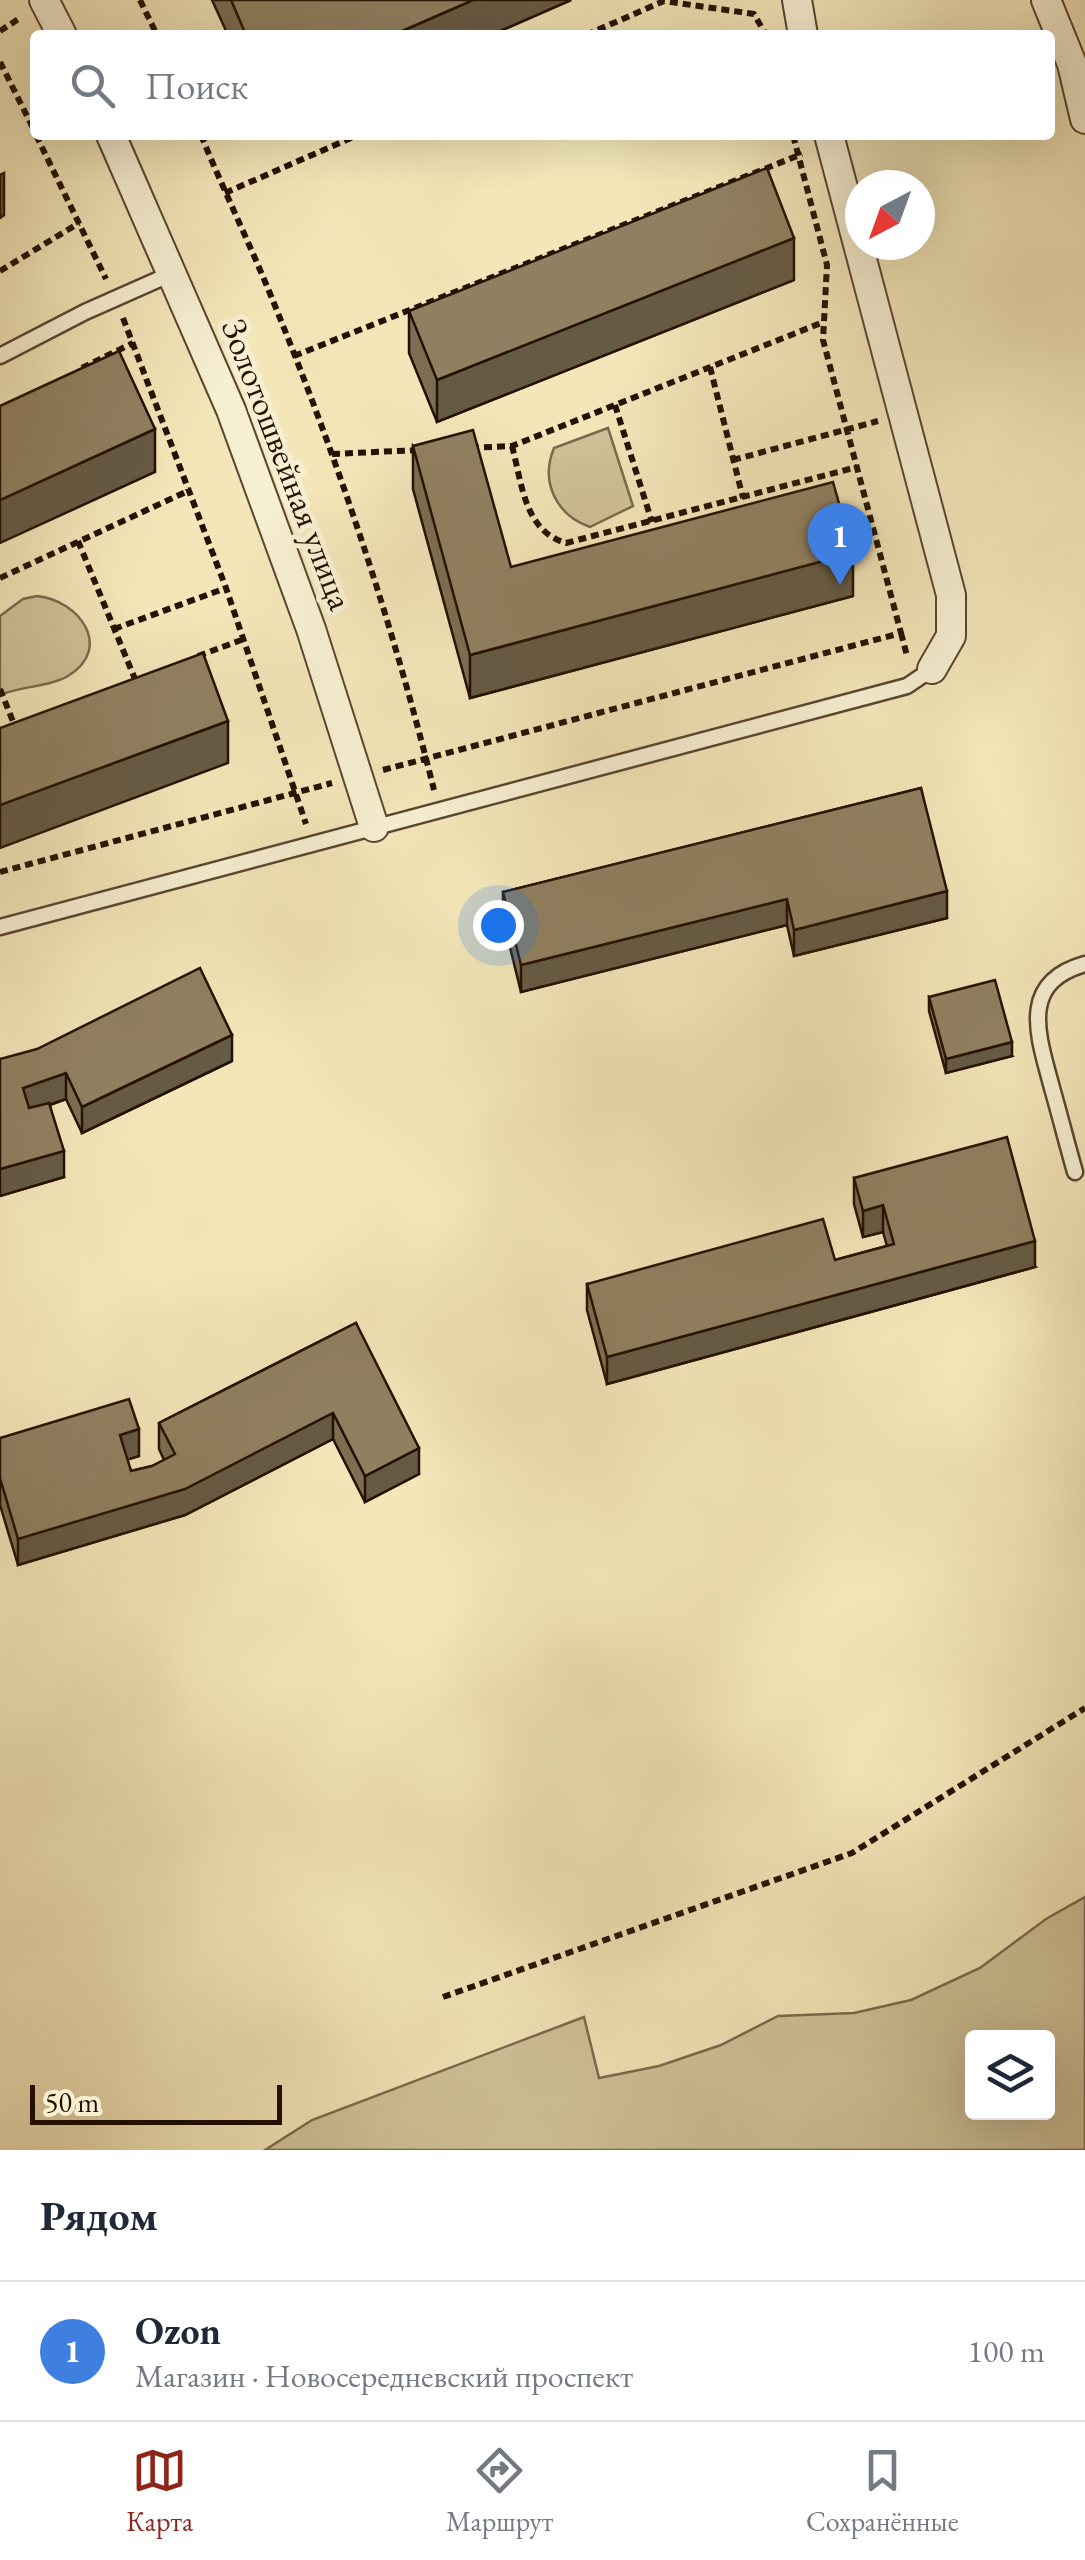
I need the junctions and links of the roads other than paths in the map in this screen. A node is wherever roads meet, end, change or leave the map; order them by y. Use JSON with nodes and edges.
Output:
{"nodes":[{"id":1,"x":44,"y":0,"type":"edge"},
{"id":2,"x":797,"y":0,"type":"edge"},
{"id":3,"x":1046,"y":0,"type":"edge"},
{"id":4,"x":59,"y":30,"type":"edge"},
{"id":5,"x":802,"y":30,"type":"edge"},
{"id":6,"x":1078,"y":60,"type":"edge"},
{"id":7,"x":1085,"y":119,"type":"edge"},
{"id":8,"x":112,"y":140,"type":"edge"},
{"id":9,"x":830,"y":140,"type":"edge"},
{"id":10,"x":174,"y":274,"type":"junction"},
{"id":11,"x":0,"y":356,"type":"edge"},
{"id":12,"x":932,"y":669,"type":"joint"},
{"id":13,"x":374,"y":827,"type":"junction"},
{"id":14,"x":0,"y":926,"type":"edge"},
{"id":15,"x":1085,"y":964,"type":"edge"},
{"id":16,"x":1074,"y":1172,"type":"dead end"}],
"edges":[{"from":1,"to":4,"type":"street"},
{"from":2,"to":5,"type":"street"},
{"from":3,"to":6,"type":"street"},
{"from":6,"to":7,"type":"street"},
{"from":8,"to":10,"type":"street","name":"Золотошвейная улица"},
{"from":9,"to":12,"type":"street"},
{"from":10,"to":11,"type":"lane"},
{"from":10,"to":13,"type":"street","name":"Золотошвейная улица"},
{"from":12,"to":13,"type":"lane"},
{"from":13,"to":14,"type":"lane"},
{"from":15,"to":16,"type":"lane"}]}
